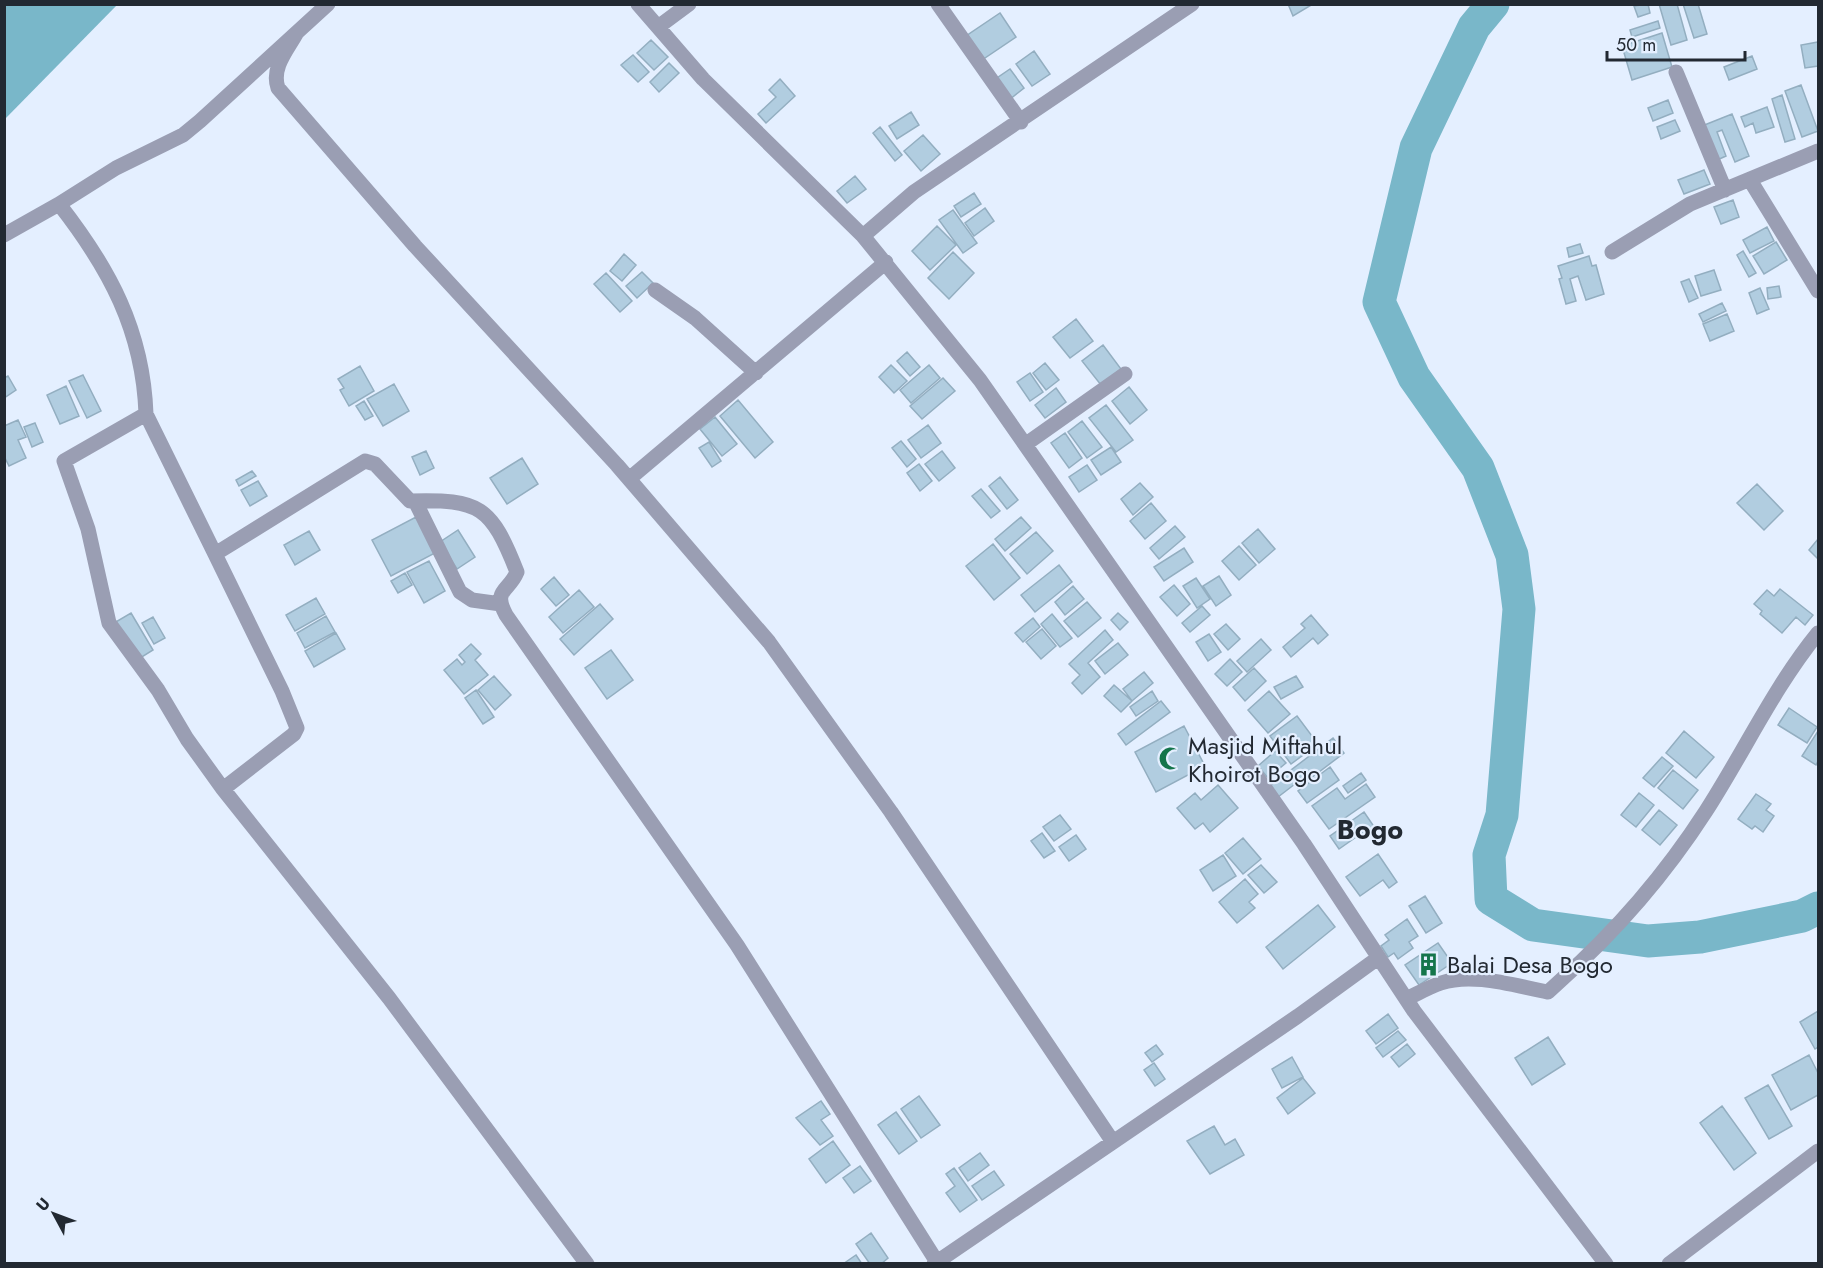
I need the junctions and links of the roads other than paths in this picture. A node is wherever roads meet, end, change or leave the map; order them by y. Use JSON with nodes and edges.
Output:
{"nodes":[{"id":1,"x":328,"y":4,"type":"edge"},
{"id":2,"x":638,"y":4,"type":"edge"},
{"id":3,"x":689,"y":4,"type":"edge"},
{"id":4,"x":938,"y":4,"type":"edge"},
{"id":5,"x":1192,"y":4,"type":"edge"},
{"id":6,"x":658,"y":27,"type":"junction"},
{"id":7,"x":296,"y":34,"type":"junction"},
{"id":8,"x":1676,"y":72,"type":"dead end"},
{"id":9,"x":1021,"y":123,"type":"junction"},
{"id":10,"x":1818,"y":152,"type":"edge"},
{"id":11,"x":1750,"y":180,"type":"junction"},
{"id":12,"x":1725,"y":190,"type":"junction"},
{"id":13,"x":59,"y":204,"type":"junction"},
{"id":14,"x":4,"y":235,"type":"edge"},
{"id":15,"x":863,"y":236,"type":"junction"},
{"id":16,"x":1612,"y":252,"type":"dead end"},
{"id":17,"x":886,"y":262,"type":"junction"},
{"id":18,"x":655,"y":290,"type":"dead end"},
{"id":19,"x":1818,"y":291,"type":"edge"},
{"id":20,"x":756,"y":373,"type":"junction"},
{"id":21,"x":1125,"y":374,"type":"dead end"},
{"id":22,"x":146,"y":414,"type":"junction"},
{"id":23,"x":1026,"y":444,"type":"junction"},
{"id":24,"x":629,"y":479,"type":"junction"},
{"id":25,"x":415,"y":501,"type":"junction"},
{"id":26,"x":215,"y":554,"type":"junction"},
{"id":27,"x":501,"y":604,"type":"junction"},
{"id":28,"x":1818,"y":633,"type":"edge"},
{"id":29,"x":222,"y":789,"type":"junction"},
{"id":30,"x":1378,"y":958,"type":"junction"},
{"id":31,"x":1406,"y":999,"type":"junction"},
{"id":32,"x":1113,"y":1142,"type":"junction"},
{"id":33,"x":1818,"y":1151,"type":"edge"},
{"id":34,"x":587,"y":1263,"type":"edge"},
{"id":35,"x":935,"y":1263,"type":"edge"},
{"id":36,"x":1606,"y":1263,"type":"edge"},
{"id":37,"x":1669,"y":1263,"type":"edge"}],
"edges":[{"from":1,"to":7,"type":"street"},
{"from":2,"to":6,"type":"street"},
{"from":3,"to":6,"type":"street"},
{"from":4,"to":9,"type":"street"},
{"from":5,"to":9,"type":"street"},
{"from":6,"to":15,"type":"street"},
{"from":7,"to":13,"type":"street"},
{"from":7,"to":24,"type":"street"},
{"from":8,"to":12,"type":"street"},
{"from":9,"to":15,"type":"street"},
{"from":10,"to":11,"type":"street"},
{"from":11,"to":12,"type":"street"},
{"from":11,"to":19,"type":"street"},
{"from":12,"to":16,"type":"street"},
{"from":13,"to":14,"type":"street"},
{"from":13,"to":22,"type":"street"},
{"from":15,"to":17,"type":"street"},
{"from":17,"to":20,"type":"street"},
{"from":17,"to":23,"type":"street"},
{"from":18,"to":20,"type":"street"},
{"from":20,"to":24,"type":"street"},
{"from":21,"to":23,"type":"street"},
{"from":22,"to":26,"type":"street"},
{"from":22,"to":29,"type":"street"},
{"from":23,"to":30,"type":"street"},
{"from":24,"to":32,"type":"street"},
{"from":25,"to":26,"type":"street"},
{"from":25,"to":27,"type":"street"},
{"from":25,"to":27,"type":"street"},
{"from":26,"to":29,"type":"street"},
{"from":27,"to":35,"type":"street"},
{"from":28,"to":31,"type":"street"},
{"from":29,"to":34,"type":"street"},
{"from":30,"to":31,"type":"street"},
{"from":30,"to":32,"type":"street"},
{"from":31,"to":36,"type":"street"},
{"from":32,"to":35,"type":"street"},
{"from":33,"to":37,"type":"street"}]}
